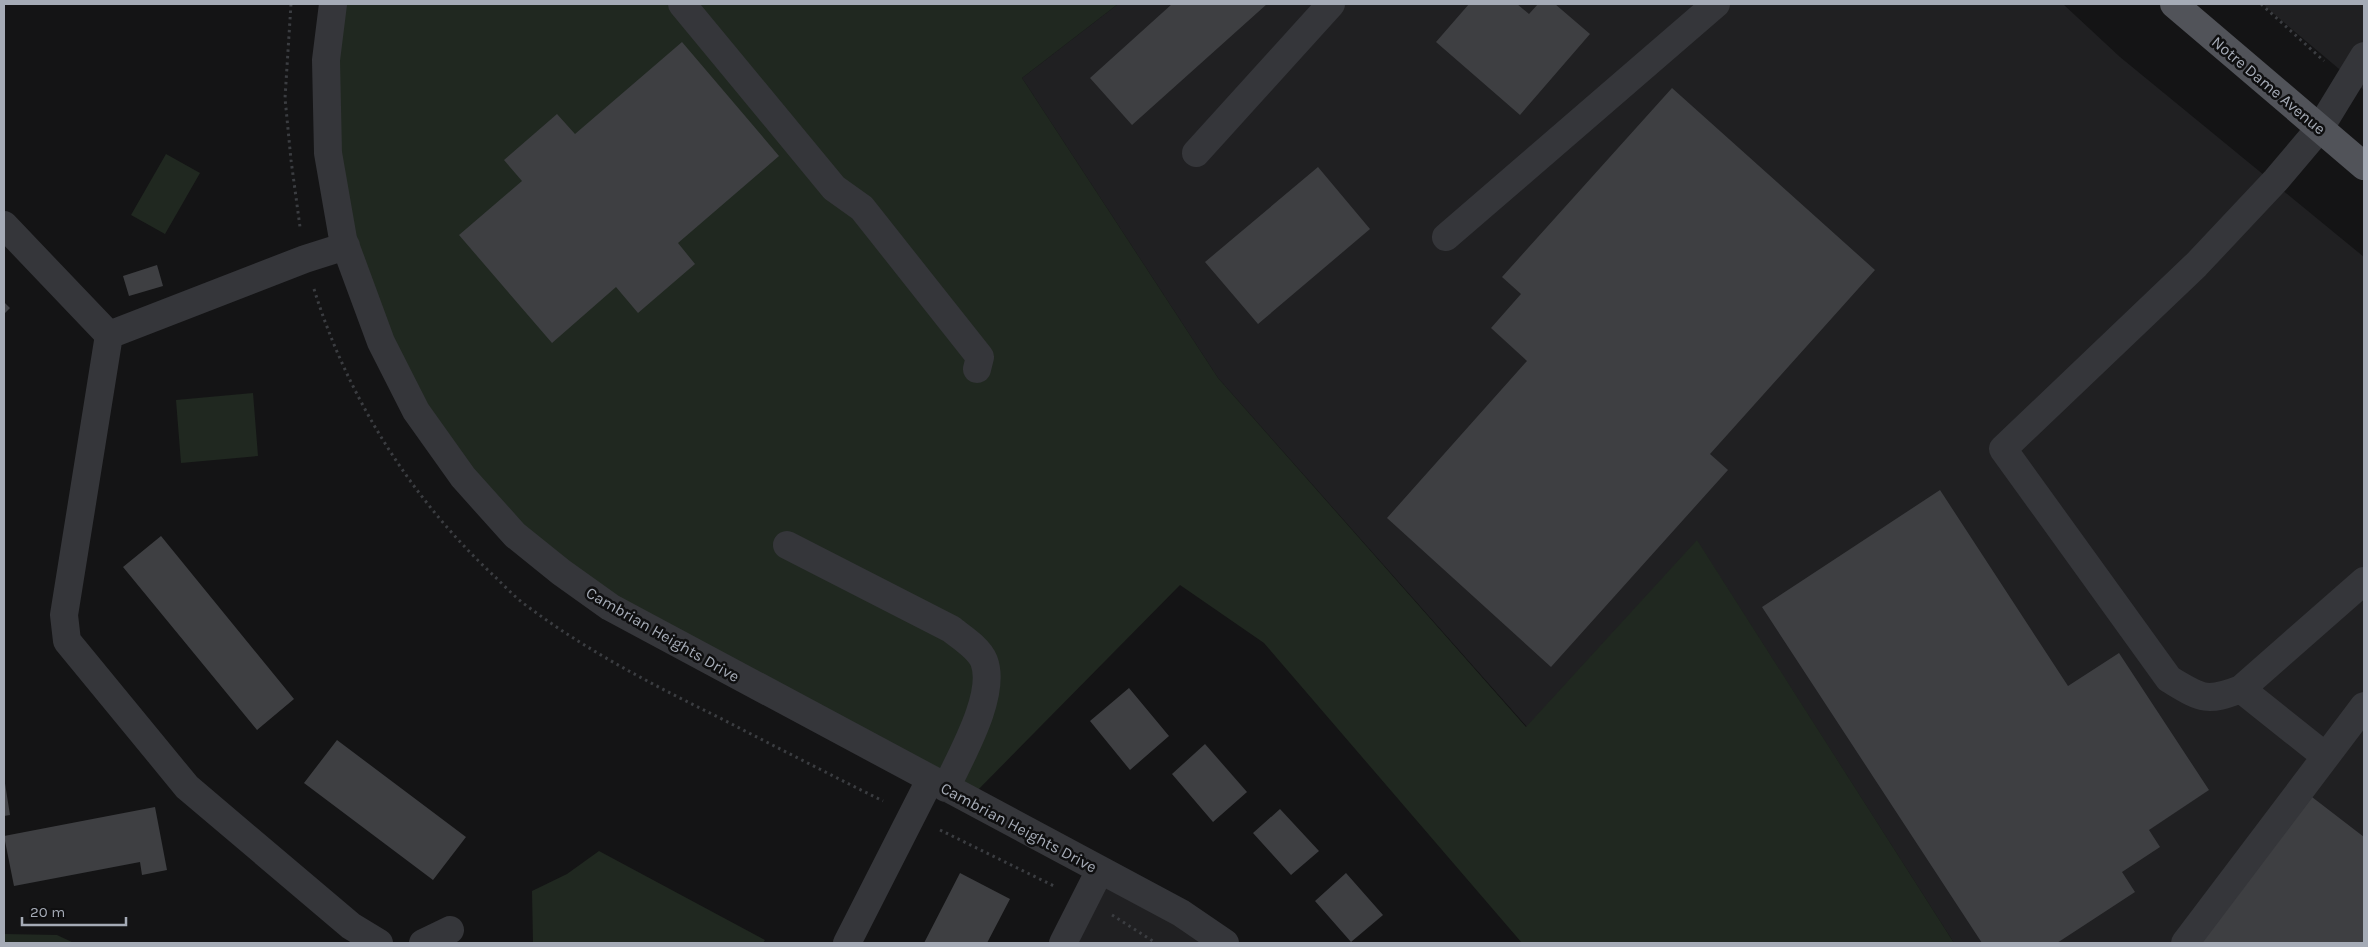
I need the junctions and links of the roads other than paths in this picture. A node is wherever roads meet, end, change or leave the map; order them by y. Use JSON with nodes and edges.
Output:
{"nodes":[{"id":1,"x":333,"y":4,"type":"edge"},
{"id":2,"x":682,"y":4,"type":"edge"},
{"id":3,"x":1331,"y":4,"type":"edge"},
{"id":4,"x":1716,"y":4,"type":"edge"},
{"id":5,"x":2174,"y":4,"type":"edge"},
{"id":6,"x":2364,"y":56,"type":"edge"},
{"id":7,"x":2320,"y":128,"type":"junction"},
{"id":8,"x":1196,"y":154,"type":"dead end"},
{"id":9,"x":2364,"y":166,"type":"edge"},
{"id":10,"x":4,"y":225,"type":"edge"},
{"id":11,"x":1446,"y":238,"type":"dead end"},
{"id":12,"x":346,"y":246,"type":"junction"},
{"id":13,"x":109,"y":335,"type":"junction"},
{"id":14,"x":977,"y":369,"type":"dead end"},
{"id":15,"x":787,"y":545,"type":"dead end"},
{"id":16,"x":2364,"y":581,"type":"edge"},
{"id":17,"x":2241,"y":689,"type":"junction"},
{"id":18,"x":2364,"y":706,"type":"edge"},
{"id":19,"x":2325,"y":756,"type":"junction"},
{"id":20,"x":938,"y":784,"type":"junction"},
{"id":21,"x":1100,"y":870,"type":"junction"},
{"id":22,"x":450,"y":930,"type":"dead end"},
{"id":23,"x":379,"y":943,"type":"edge"},
{"id":24,"x":423,"y":943,"type":"edge"},
{"id":25,"x":847,"y":943,"type":"edge"},
{"id":26,"x":1063,"y":943,"type":"edge"},
{"id":27,"x":1225,"y":943,"type":"edge"},
{"id":28,"x":2185,"y":943,"type":"edge"}],
"edges":[{"from":1,"to":12,"type":"street","name":"Cambrian Heights Drive"},
{"from":2,"to":14,"type":"street"},
{"from":3,"to":8,"type":"street"},
{"from":4,"to":11,"type":"street"},
{"from":5,"to":7,"type":"main road","name":"Notre Dame Avenue"},
{"from":6,"to":7,"type":"street"},
{"from":7,"to":9,"type":"main road","name":"Notre Dame Avenue"},
{"from":7,"to":17,"type":"street"},
{"from":10,"to":13,"type":"street"},
{"from":12,"to":13,"type":"street"},
{"from":12,"to":20,"type":"street","name":"Cambrian Heights Drive"},
{"from":13,"to":23,"type":"street"},
{"from":15,"to":20,"type":"street"},
{"from":16,"to":17,"type":"street"},
{"from":17,"to":19,"type":"street"},
{"from":18,"to":19,"type":"street"},
{"from":19,"to":28,"type":"street"},
{"from":20,"to":21,"type":"street","name":"Cambrian Heights Drive"},
{"from":20,"to":25,"type":"street"},
{"from":21,"to":26,"type":"street"},
{"from":21,"to":27,"type":"street","name":"Cambrian Heights Drive"},
{"from":22,"to":24,"type":"street"}]}
